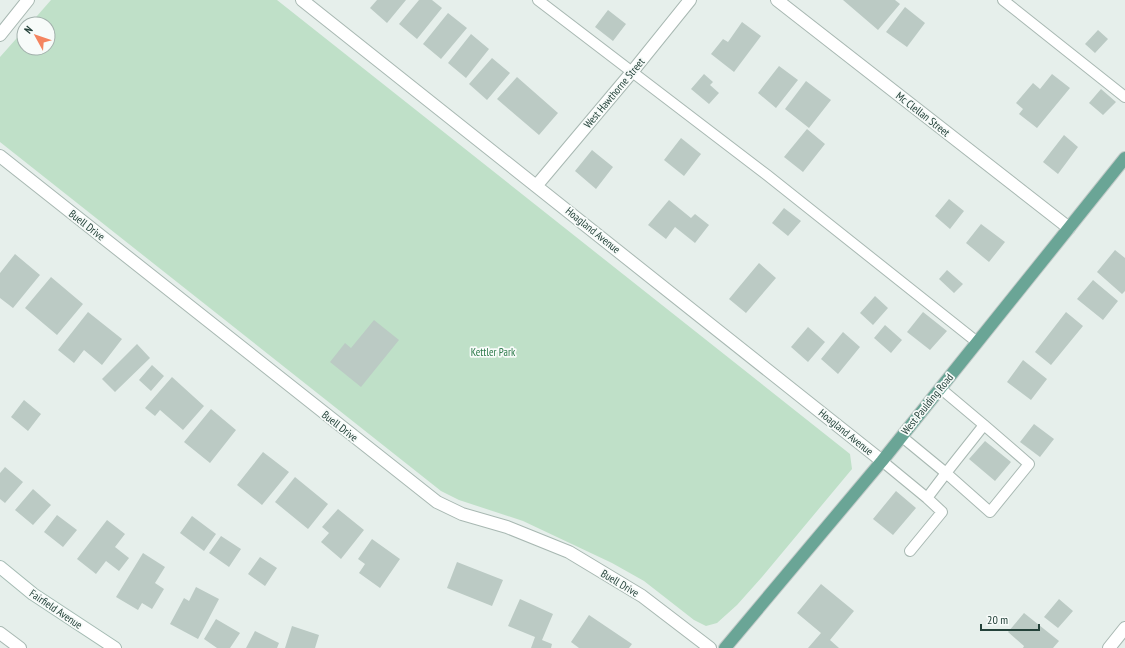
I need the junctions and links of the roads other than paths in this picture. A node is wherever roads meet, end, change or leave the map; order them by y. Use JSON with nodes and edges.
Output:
{"nodes":[{"id":1,"x":28,"y":0,"type":"edge"},
{"id":2,"x":302,"y":0,"type":"edge"},
{"id":3,"x":538,"y":0,"type":"edge"},
{"id":4,"x":690,"y":0,"type":"edge"},
{"id":5,"x":776,"y":0,"type":"edge"},
{"id":6,"x":1003,"y":0,"type":"edge"},
{"id":7,"x":0,"y":35,"type":"edge"},
{"id":8,"x":632,"y":72,"type":"junction"},
{"id":9,"x":1125,"y":97,"type":"edge"},
{"id":10,"x":0,"y":156,"type":"edge"},
{"id":11,"x":1125,"y":158,"type":"edge"},
{"id":12,"x":537,"y":185,"type":"junction"},
{"id":13,"x":1069,"y":228,"type":"junction"},
{"id":14,"x":977,"y":342,"type":"junction"},
{"id":15,"x":940,"y":388,"type":"junction"},
{"id":16,"x":984,"y":425,"type":"junction"},
{"id":17,"x":901,"y":436,"type":"junction"},
{"id":18,"x":882,"y":461,"type":"junction"},
{"id":19,"x":946,"y":473,"type":"junction"},
{"id":20,"x":927,"y":498,"type":"junction"},
{"id":21,"x":910,"y":550,"type":"dead end"},
{"id":22,"x":0,"y":567,"type":"edge"},
{"id":23,"x":1125,"y":628,"type":"edge"},
{"id":24,"x":0,"y":633,"type":"edge"},
{"id":25,"x":20,"y":648,"type":"edge"},
{"id":26,"x":115,"y":648,"type":"edge"},
{"id":27,"x":710,"y":648,"type":"edge"},
{"id":28,"x":726,"y":648,"type":"edge"},
{"id":29,"x":1109,"y":648,"type":"edge"}],
"edges":[{"from":1,"to":7,"type":"street"},
{"from":2,"to":12,"type":"street","name":"Hoagland Avenue"},
{"from":3,"to":8,"type":"lane"},
{"from":4,"to":8,"type":"street","name":"West Hawthorne Street"},
{"from":5,"to":13,"type":"street","name":"Mc Clellan Street"},
{"from":6,"to":9,"type":"lane"},
{"from":8,"to":12,"type":"street","name":"West Hawthorne Street"},
{"from":8,"to":14,"type":"lane"},
{"from":10,"to":27,"type":"street","name":"Buell Drive"},
{"from":11,"to":13,"type":"main road","name":"West Paulding Road"},
{"from":12,"to":18,"type":"street","name":"Hoagland Avenue"},
{"from":13,"to":14,"type":"main road","name":"West Paulding Road"},
{"from":14,"to":15,"type":"main road","name":"West Paulding Road"},
{"from":15,"to":16,"type":"lane"},
{"from":15,"to":17,"type":"main road","name":"West Paulding Road"},
{"from":16,"to":19,"type":"lane"},
{"from":16,"to":19,"type":"lane"},
{"from":17,"to":18,"type":"main road","name":"West Paulding Road"},
{"from":17,"to":19,"type":"lane"},
{"from":18,"to":20,"type":"lane"},
{"from":18,"to":28,"type":"main road","name":"West Paulding Road"},
{"from":19,"to":20,"type":"lane"},
{"from":20,"to":21,"type":"lane"},
{"from":22,"to":26,"type":"street","name":"Fairfield Avenue"},
{"from":23,"to":29,"type":"street"},
{"from":24,"to":25,"type":"street"}]}
